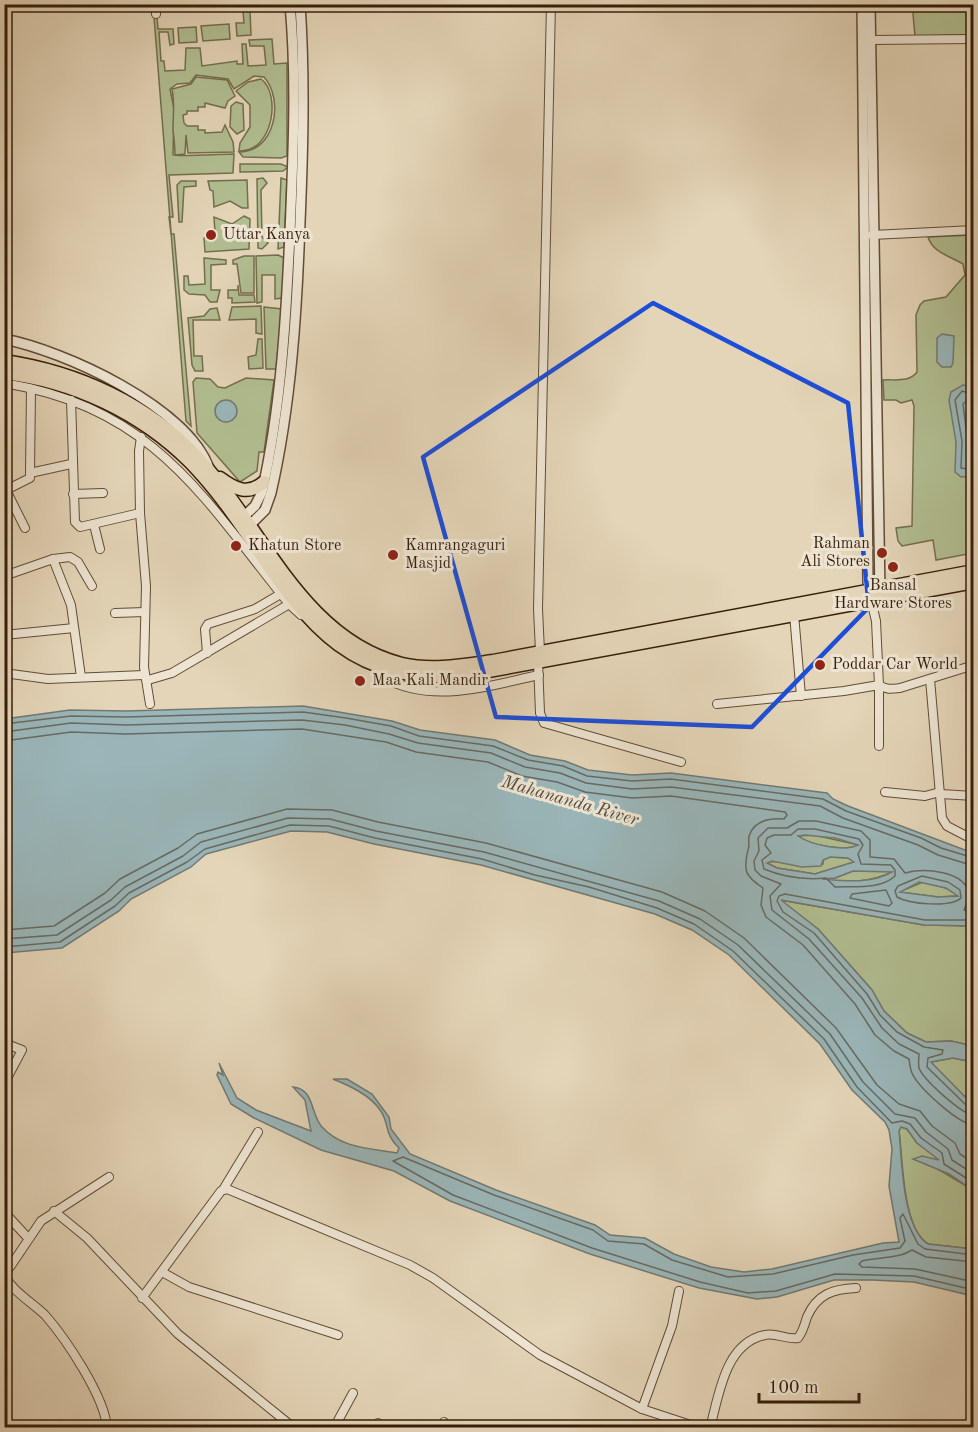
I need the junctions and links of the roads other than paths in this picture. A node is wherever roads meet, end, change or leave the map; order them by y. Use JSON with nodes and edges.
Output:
{"nodes":[{"id":1,"x":156,"y":4,"type":"edge"},
{"id":2,"x":290,"y":4,"type":"edge"},
{"id":3,"x":300,"y":4,"type":"edge"},
{"id":4,"x":551,"y":4,"type":"edge"},
{"id":5,"x":862,"y":4,"type":"edge"},
{"id":6,"x":870,"y":4,"type":"edge"},
{"id":7,"x":156,"y":14,"type":"dead end"},
{"id":8,"x":974,"y":39,"type":"edge"},
{"id":9,"x":870,"y":40,"type":"junction"},
{"id":10,"x":296,"y":213,"type":"junction"},
{"id":11,"x":974,"y":230,"type":"edge"},
{"id":12,"x":872,"y":235,"type":"junction"},
{"id":13,"x":4,"y":339,"type":"edge"},
{"id":14,"x":4,"y":360,"type":"edge"},
{"id":15,"x":4,"y":373,"type":"edge"},
{"id":16,"x":4,"y":383,"type":"edge"},
{"id":17,"x":31,"y":389,"type":"junction"},
{"id":18,"x":71,"y":400,"type":"junction"},
{"id":19,"x":141,"y":437,"type":"junction"},
{"id":20,"x":71,"y":464,"type":"junction"},
{"id":21,"x":272,"y":467,"type":"junction"},
{"id":22,"x":209,"y":470,"type":"junction"},
{"id":23,"x":30,"y":473,"type":"junction"},
{"id":24,"x":264,"y":482,"type":"junction"},
{"id":25,"x":5,"y":490,"type":"edge"},
{"id":26,"x":103,"y":493,"type":"dead end"},
{"id":27,"x":73,"y":494,"type":"junction"},
{"id":28,"x":140,"y":513,"type":"junction"},
{"id":29,"x":94,"y":525,"type":"junction"},
{"id":30,"x":242,"y":526,"type":"junction"},
{"id":31,"x":25,"y":528,"type":"dead end"},
{"id":32,"x":100,"y":549,"type":"dead end"},
{"id":33,"x":53,"y":559,"type":"junction"},
{"id":34,"x":974,"y":571,"type":"edge"},
{"id":35,"x":4,"y":576,"type":"edge"},
{"id":36,"x":974,"y":582,"type":"edge"},
{"id":37,"x":92,"y":586,"type":"dead end"},
{"id":38,"x":284,"y":592,"type":"junction"},
{"id":39,"x":875,"y":594,"type":"junction"},
{"id":40,"x":292,"y":603,"type":"junction"},
{"id":41,"x":145,"y":612,"type":"junction"},
{"id":42,"x":115,"y":614,"type":"dead end"},
{"id":43,"x":794,"y":614,"type":"junction"},
{"id":44,"x":74,"y":628,"type":"junction"},
{"id":45,"x":4,"y":634,"type":"edge"},
{"id":46,"x":207,"y":653,"type":"junction"},
{"id":47,"x":539,"y":657,"type":"junction"},
{"id":48,"x":385,"y":663,"type":"junction"},
{"id":49,"x":974,"y":665,"type":"edge"},
{"id":50,"x":4,"y":673,"type":"edge"},
{"id":51,"x":539,"y":675,"type":"junction"},
{"id":52,"x":81,"y":677,"type":"junction"},
{"id":53,"x":146,"y":678,"type":"junction"},
{"id":54,"x":930,"y":679,"type":"junction"},
{"id":55,"x":879,"y":685,"type":"junction"},
{"id":56,"x":801,"y":696,"type":"junction"},
{"id":57,"x":150,"y":704,"type":"dead end"},
{"id":58,"x":717,"y":704,"type":"dead end"},
{"id":59,"x":4,"y":708,"type":"edge"},
{"id":60,"x":5,"y":712,"type":"edge"},
{"id":61,"x":879,"y":746,"type":"dead end"},
{"id":62,"x":681,"y":762,"type":"dead end"},
{"id":63,"x":885,"y":792,"type":"dead end"},
{"id":64,"x":940,"y":793,"type":"junction"},
{"id":65,"x":974,"y":796,"type":"edge"},
{"id":66,"x":974,"y":840,"type":"edge"},
{"id":67,"x":4,"y":1043,"type":"edge"},
{"id":68,"x":4,"y":1084,"type":"edge"},
{"id":69,"x":258,"y":1132,"type":"dead end"},
{"id":70,"x":109,"y":1176,"type":"dead end"},
{"id":71,"x":224,"y":1188,"type":"junction"},
{"id":72,"x":54,"y":1211,"type":"junction"},
{"id":73,"x":4,"y":1212,"type":"edge"},
{"id":74,"x":28,"y":1238,"type":"junction"},
{"id":75,"x":4,"y":1271,"type":"edge"},
{"id":76,"x":162,"y":1272,"type":"junction"},
{"id":77,"x":856,"y":1288,"type":"dead end"},
{"id":78,"x":679,"y":1291,"type":"dead end"},
{"id":79,"x":142,"y":1298,"type":"junction"},
{"id":80,"x":338,"y":1335,"type":"dead end"},
{"id":81,"x":353,"y":1393,"type":"dead end"},
{"id":82,"x":642,"y":1409,"type":"junction"},
{"id":83,"x":107,"y":1428,"type":"edge"},
{"id":84,"x":294,"y":1428,"type":"edge"},
{"id":85,"x":334,"y":1428,"type":"edge"},
{"id":86,"x":700,"y":1428,"type":"edge"},
{"id":87,"x":710,"y":1428,"type":"edge"}],
"edges":[{"from":1,"to":7,"type":"street"},
{"from":2,"to":10,"type":"street"},
{"from":3,"to":10,"type":"street"},
{"from":4,"to":47,"type":"street"},
{"from":5,"to":39,"type":"street"},
{"from":6,"to":9,"type":"street"},
{"from":8,"to":9,"type":"street"},
{"from":9,"to":12,"type":"street"},
{"from":10,"to":21,"type":"street"},
{"from":11,"to":12,"type":"street"},
{"from":12,"to":39,"type":"street"},
{"from":13,"to":22,"type":"street"},
{"from":14,"to":22,"type":"main road"},
{"from":15,"to":30,"type":"main road"},
{"from":16,"to":17,"type":"street"},
{"from":17,"to":18,"type":"street"},
{"from":17,"to":23,"type":"street"},
{"from":18,"to":19,"type":"street"},
{"from":18,"to":20,"type":"street"},
{"from":19,"to":28,"type":"street"},
{"from":19,"to":30,"type":"street"},
{"from":20,"to":23,"type":"street"},
{"from":20,"to":27,"type":"street"},
{"from":21,"to":24,"type":"street"},
{"from":21,"to":30,"type":"street"},
{"from":22,"to":24,"type":"main road"},
{"from":22,"to":30,"type":"main road"},
{"from":23,"to":25,"type":"street"},
{"from":24,"to":30,"type":"street"},
{"from":25,"to":31,"type":"street"},
{"from":26,"to":27,"type":"street"},
{"from":27,"to":29,"type":"street"},
{"from":28,"to":29,"type":"street"},
{"from":28,"to":41,"type":"street"},
{"from":29,"to":32,"type":"street"},
{"from":30,"to":38,"type":"main road"},
{"from":30,"to":48,"type":"main road"},
{"from":33,"to":35,"type":"street"},
{"from":33,"to":37,"type":"street"},
{"from":33,"to":44,"type":"street"},
{"from":34,"to":39,"type":"main road"},
{"from":36,"to":39,"type":"main road"},
{"from":38,"to":40,"type":"main road"},
{"from":38,"to":46,"type":"street"},
{"from":39,"to":43,"type":"main road"},
{"from":39,"to":47,"type":"main road"},
{"from":39,"to":55,"type":"street"},
{"from":40,"to":46,"type":"street"},
{"from":40,"to":48,"type":"main road"},
{"from":41,"to":42,"type":"street"},
{"from":41,"to":53,"type":"street"},
{"from":43,"to":47,"type":"main road"},
{"from":43,"to":56,"type":"street"},
{"from":44,"to":45,"type":"street"},
{"from":44,"to":52,"type":"street"},
{"from":46,"to":53,"type":"street"},
{"from":47,"to":48,"type":"main road"},
{"from":47,"to":48,"type":"main road"},
{"from":47,"to":51,"type":"street"},
{"from":48,"to":51,"type":"street"},
{"from":49,"to":54,"type":"street"},
{"from":50,"to":52,"type":"street"},
{"from":51,"to":62,"type":"street"},
{"from":52,"to":53,"type":"street"},
{"from":53,"to":57,"type":"street"},
{"from":54,"to":55,"type":"street"},
{"from":54,"to":64,"type":"street"},
{"from":55,"to":56,"type":"street"},
{"from":55,"to":61,"type":"street"},
{"from":56,"to":58,"type":"street"},
{"from":59,"to":60,"type":"street"},
{"from":63,"to":64,"type":"street"},
{"from":64,"to":65,"type":"street"},
{"from":64,"to":66,"type":"street"},
{"from":67,"to":68,"type":"street"},
{"from":69,"to":71,"type":"street"},
{"from":70,"to":72,"type":"street"},
{"from":71,"to":76,"type":"street"},
{"from":71,"to":82,"type":"street"},
{"from":72,"to":74,"type":"street"},
{"from":72,"to":79,"type":"street"},
{"from":73,"to":74,"type":"street"},
{"from":74,"to":75,"type":"street"},
{"from":75,"to":83,"type":"street"},
{"from":76,"to":79,"type":"street"},
{"from":76,"to":80,"type":"street"},
{"from":77,"to":87,"type":"street"},
{"from":78,"to":82,"type":"street"},
{"from":79,"to":84,"type":"street"},
{"from":81,"to":85,"type":"street"},
{"from":82,"to":86,"type":"street"}]}
